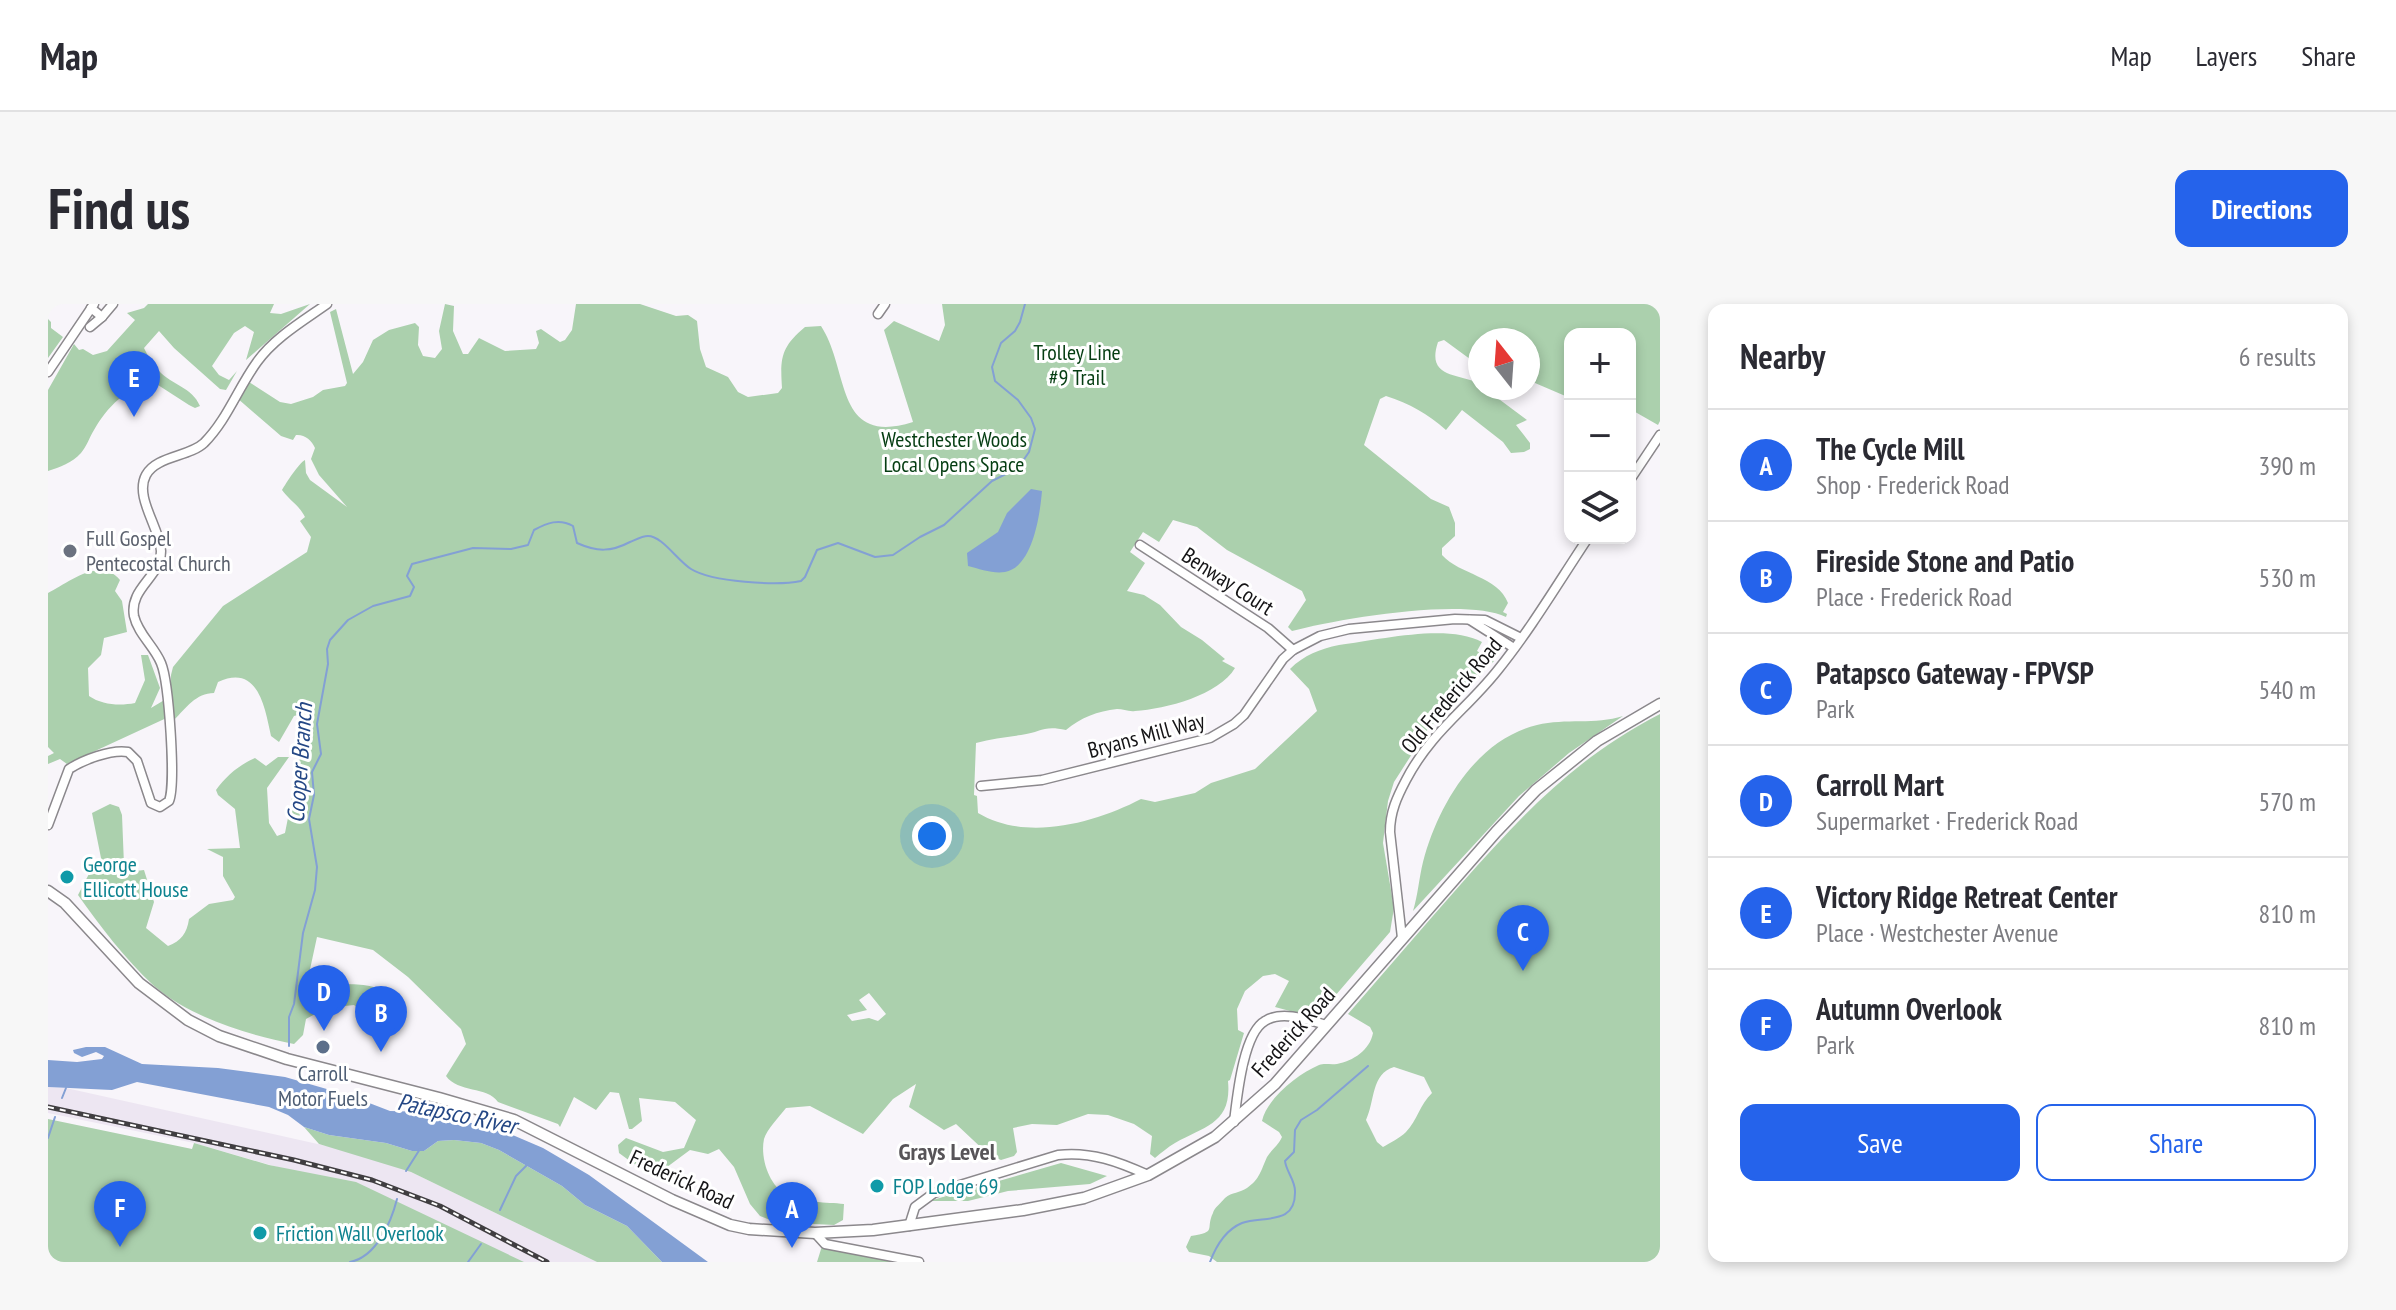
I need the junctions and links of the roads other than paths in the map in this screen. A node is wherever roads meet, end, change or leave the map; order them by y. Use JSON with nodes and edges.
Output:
{"nodes":[{"id":1,"x":113,"y":304,"type":"edge"},
{"id":2,"x":327,"y":304,"type":"edge"},
{"id":3,"x":885,"y":304,"type":"edge"},
{"id":4,"x":92,"y":306,"type":"edge"},
{"id":5,"x":878,"y":314,"type":"dead end"},
{"id":6,"x":102,"y":317,"type":"junction"},
{"id":7,"x":90,"y":327,"type":"dead end"},
{"id":8,"x":48,"y":372,"type":"edge"},
{"id":9,"x":1660,"y":435,"type":"edge"},
{"id":10,"x":1635,"y":472,"type":"edge"},
{"id":11,"x":1584,"y":544,"type":"edge"},
{"id":12,"x":1140,"y":545,"type":"dead end"},
{"id":13,"x":1470,"y":620,"type":"junction"},
{"id":14,"x":1521,"y":638,"type":"junction"},
{"id":15,"x":1514,"y":648,"type":"junction"},
{"id":16,"x":1293,"y":650,"type":"junction"},
{"id":17,"x":1660,"y":704,"type":"edge"},
{"id":18,"x":981,"y":786,"type":"dead end"},
{"id":19,"x":48,"y":825,"type":"edge"},
{"id":20,"x":48,"y":891,"type":"edge"},
{"id":21,"x":1402,"y":938,"type":"junction"},
{"id":22,"x":1326,"y":1025,"type":"junction"},
{"id":23,"x":1234,"y":1122,"type":"junction"},
{"id":24,"x":1148,"y":1175,"type":"junction"},
{"id":25,"x":909,"y":1226,"type":"junction"},
{"id":26,"x":815,"y":1233,"type":"junction"},
{"id":27,"x":919,"y":1262,"type":"edge"}],
"edges":[{"from":1,"to":6,"type":"street"},
{"from":2,"to":19,"type":"street"},
{"from":3,"to":5,"type":"street"},
{"from":4,"to":6,"type":"street"},
{"from":4,"to":8,"type":"street"},
{"from":6,"to":7,"type":"street"},
{"from":9,"to":10,"type":"street"},
{"from":11,"to":14,"type":"street","name":"Old Frederick Road"},
{"from":12,"to":16,"type":"street","name":"Benway Court"},
{"from":13,"to":14,"type":"street","name":"Bryans Mill Way"},
{"from":13,"to":15,"type":"street"},
{"from":13,"to":16,"type":"street","name":"Bryans Mill Way"},
{"from":14,"to":15,"type":"street","name":"Old Frederick Road"},
{"from":15,"to":21,"type":"street","name":"Old Frederick Road"},
{"from":16,"to":18,"type":"street","name":"Bryans Mill Way"},
{"from":17,"to":21,"type":"main road","name":"Frederick Road"},
{"from":20,"to":26,"type":"main road","name":"Frederick Road"},
{"from":21,"to":22,"type":"main road","name":"Frederick Road"},
{"from":22,"to":23,"type":"main road","name":"Frederick Road"},
{"from":22,"to":23,"type":"street"},
{"from":23,"to":24,"type":"main road","name":"Frederick Road"},
{"from":24,"to":25,"type":"main road","name":"Frederick Road"},
{"from":24,"to":25,"type":"street"},
{"from":25,"to":26,"type":"main road","name":"Frederick Road"},
{"from":26,"to":27,"type":"street"}]}
